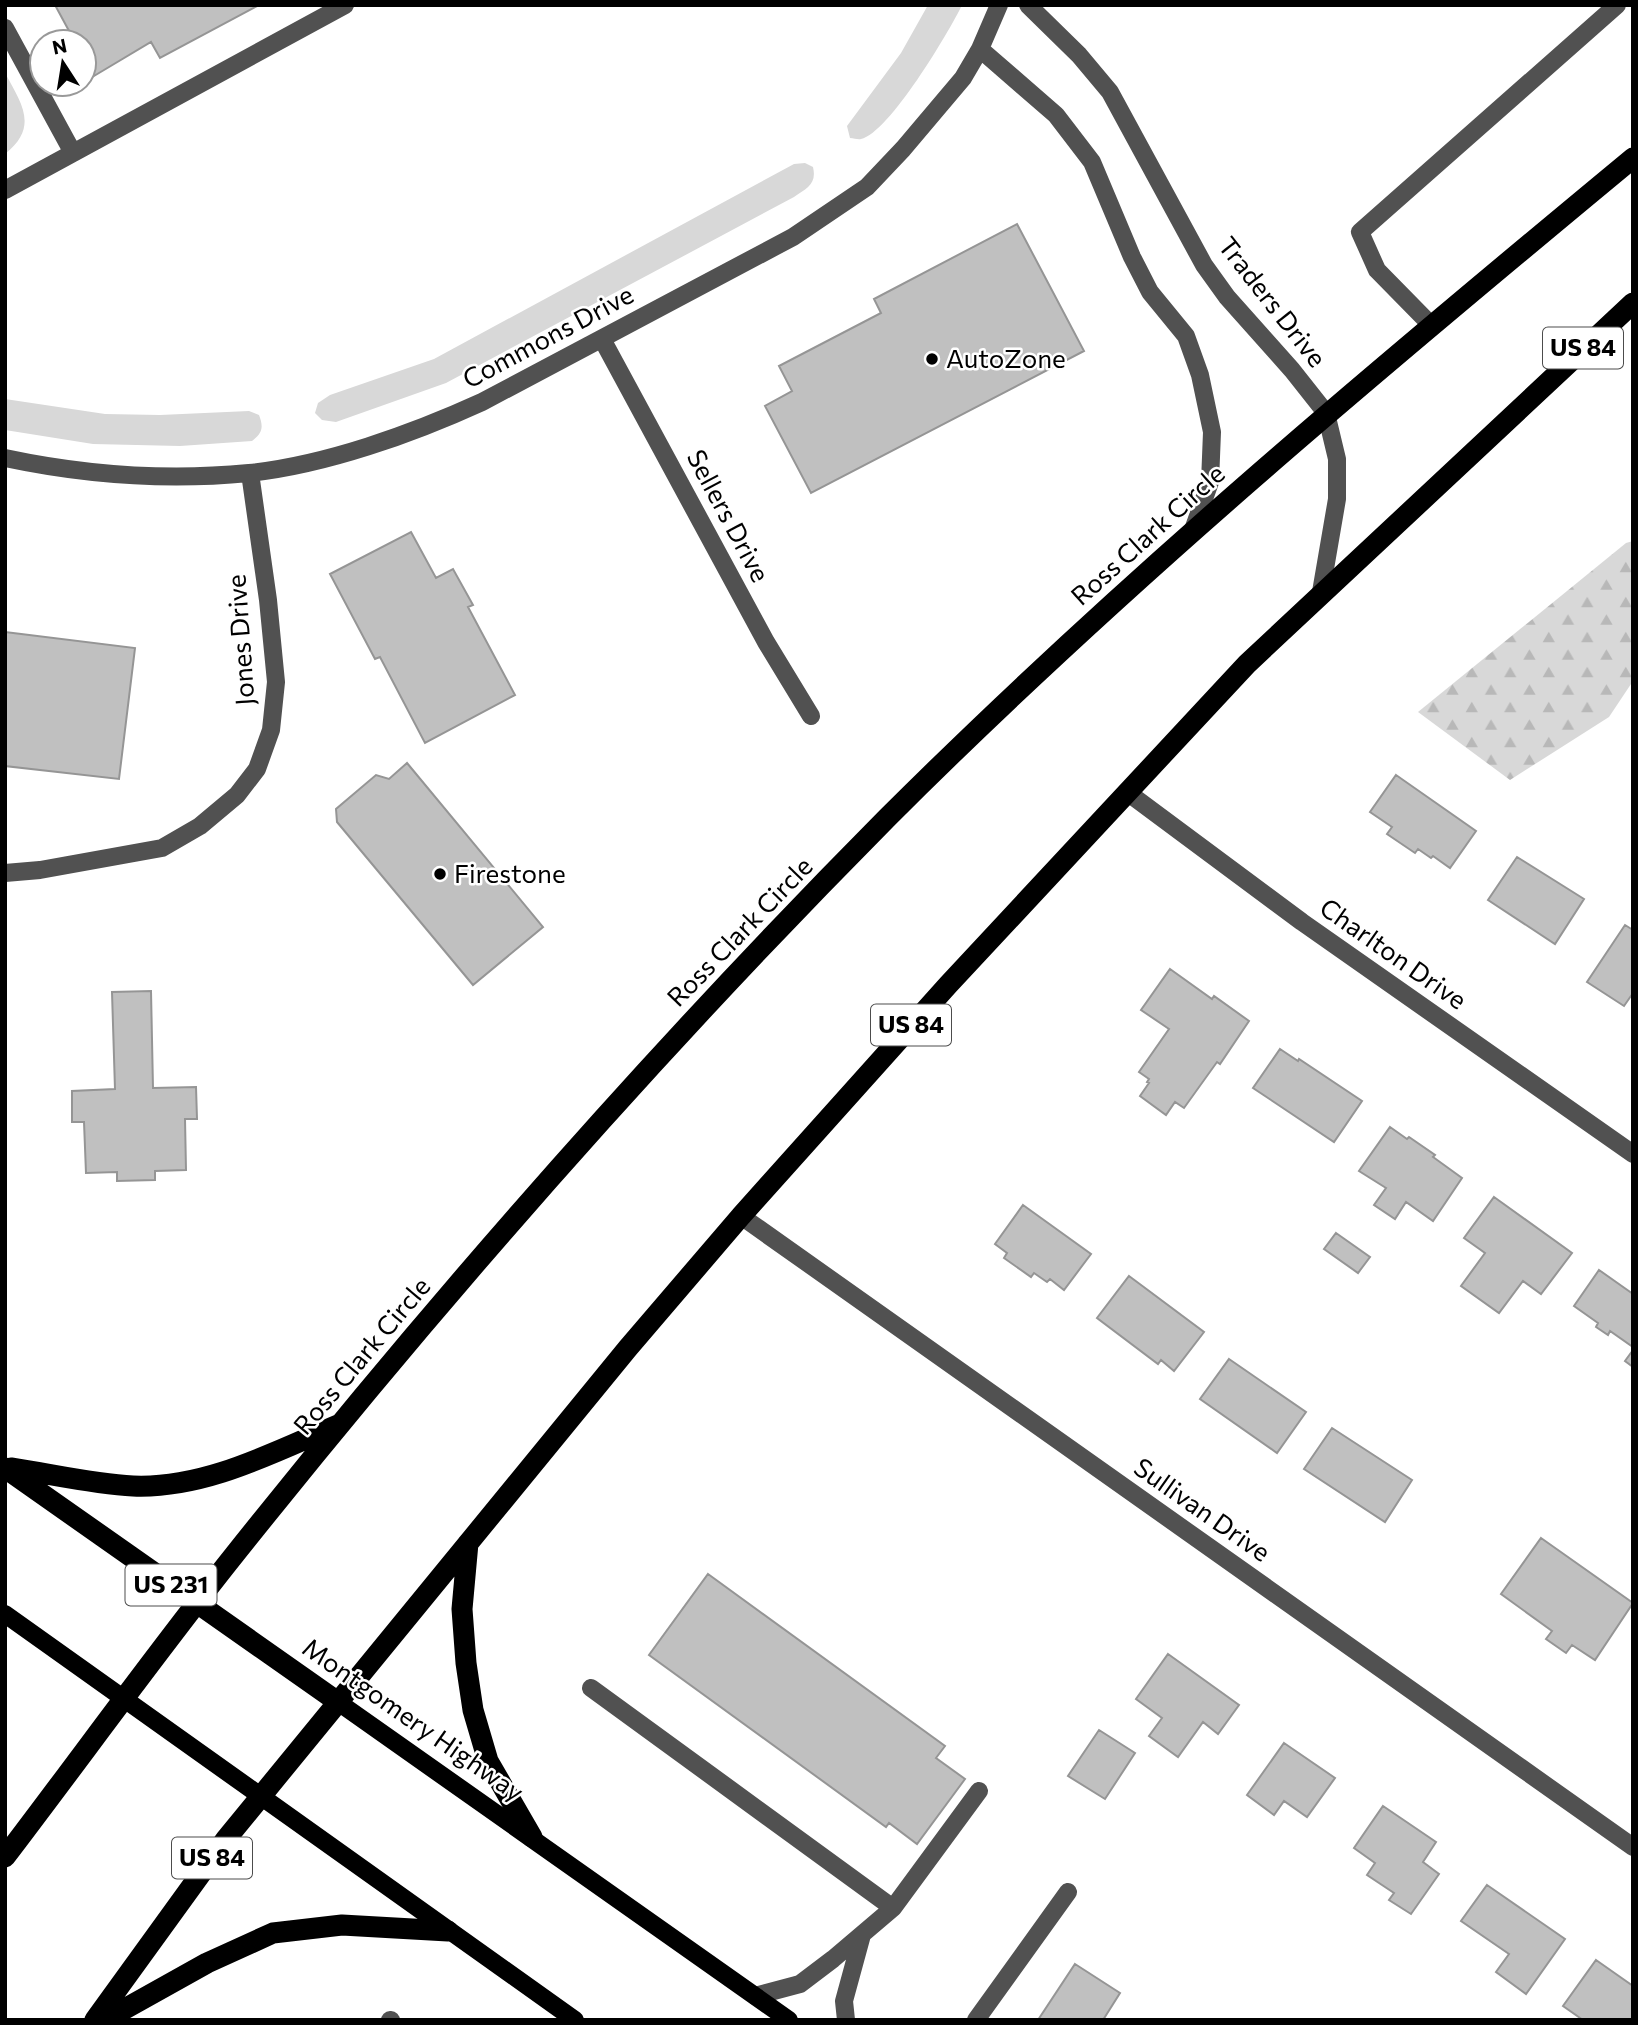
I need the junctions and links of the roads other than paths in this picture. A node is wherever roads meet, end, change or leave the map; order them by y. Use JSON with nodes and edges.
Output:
{"nodes":[{"id":1,"x":345,"y":5,"type":"edge"},
{"id":2,"x":999,"y":5,"type":"edge"},
{"id":3,"x":1028,"y":5,"type":"edge"},
{"id":4,"x":1617,"y":5,"type":"edge"},
{"id":5,"x":5,"y":28,"type":"edge"},
{"id":6,"x":980,"y":49,"type":"junction"},
{"id":7,"x":73,"y":153,"type":"junction"},
{"id":8,"x":1633,"y":158,"type":"edge"},
{"id":9,"x":5,"y":190,"type":"edge"},
{"id":10,"x":1633,"y":303,"type":"edge"},
{"id":11,"x":1431,"y":325,"type":"junction"},
{"id":12,"x":602,"y":339,"type":"junction"},
{"id":13,"x":1326,"y":413,"type":"junction"},
{"id":14,"x":5,"y":458,"type":"edge"},
{"id":15,"x":250,"y":473,"type":"junction"},
{"id":16,"x":1193,"y":530,"type":"junction"},
{"id":17,"x":1321,"y":592,"type":"junction"},
{"id":18,"x":811,"y":716,"type":"dead end"},
{"id":19,"x":1127,"y":792,"type":"junction"},
{"id":20,"x":5,"y":873,"type":"edge"},
{"id":21,"x":1633,"y":1154,"type":"edge"},
{"id":22,"x":741,"y":1216,"type":"junction"},
{"id":23,"x":340,"y":1425,"type":"junction"},
{"id":24,"x":5,"y":1468,"type":"edge"},
{"id":25,"x":468,"y":1543,"type":"junction"},
{"id":26,"x":198,"y":1603,"type":"junction"},
{"id":27,"x":5,"y":1614,"type":"edge"},
{"id":28,"x":591,"y":1688,"type":"dead end"},
{"id":29,"x":125,"y":1699,"type":"junction"},
{"id":30,"x":338,"y":1702,"type":"junction"},
{"id":31,"x":979,"y":1791,"type":"dead end"},
{"id":32,"x":261,"y":1796,"type":"junction"},
{"id":33,"x":532,"y":1838,"type":"junction"},
{"id":34,"x":1633,"y":1846,"type":"edge"},
{"id":35,"x":5,"y":1857,"type":"edge"},
{"id":36,"x":1068,"y":1892,"type":"dead end"},
{"id":37,"x":893,"y":1908,"type":"junction"},
{"id":38,"x":448,"y":1931,"type":"junction"},
{"id":39,"x":862,"y":1935,"type":"junction"},
{"id":40,"x":755,"y":1996,"type":"junction"},
{"id":41,"x":95,"y":2020,"type":"edge"},
{"id":42,"x":105,"y":2020,"type":"edge"},
{"id":43,"x":575,"y":2020,"type":"edge"},
{"id":44,"x":789,"y":2020,"type":"edge"},
{"id":45,"x":846,"y":2020,"type":"edge"},
{"id":46,"x":976,"y":2020,"type":"edge"}],
"edges":[{"from":1,"to":7,"type":"street"},
{"from":2,"to":6,"type":"street","name":"Commons Drive"},
{"from":3,"to":13,"type":"street","name":"Traders Drive"},
{"from":4,"to":11,"type":"street"},
{"from":5,"to":7,"type":"street"},
{"from":6,"to":12,"type":"street","name":"Commons Drive"},
{"from":6,"to":16,"type":"street"},
{"from":7,"to":9,"type":"street"},
{"from":8,"to":11,"type":"highway","name":"Ross Clark Circle"},
{"from":10,"to":17,"type":"highway","number":"US 84"},
{"from":11,"to":13,"type":"highway","name":"Ross Clark Circle"},
{"from":12,"to":15,"type":"street","name":"Commons Drive"},
{"from":12,"to":18,"type":"street","name":"Sellers Drive"},
{"from":13,"to":16,"type":"highway","name":"Ross Clark Circle"},
{"from":13,"to":17,"type":"street","name":"Traders Drive"},
{"from":14,"to":15,"type":"street","name":"Commons Drive"},
{"from":15,"to":20,"type":"street","name":"Jones Drive"},
{"from":16,"to":23,"type":"highway","name":"Ross Clark Circle"},
{"from":17,"to":19,"type":"highway","number":"US 84"},
{"from":19,"to":21,"type":"street","name":"Charlton Drive"},
{"from":19,"to":22,"type":"highway","number":"US 84"},
{"from":22,"to":25,"type":"highway","number":"US 84"},
{"from":22,"to":34,"type":"street","name":"Sullivan Drive"},
{"from":23,"to":24,"type":"highway"},
{"from":23,"to":26,"type":"highway","name":"Ross Clark Circle"},
{"from":24,"to":26,"type":"highway","name":"Montgomery Highway","number":"US 231"},
{"from":25,"to":30,"type":"highway","number":"US 84"},
{"from":25,"to":33,"type":"highway"},
{"from":26,"to":29,"type":"highway","name":"Ross Clark Circle"},
{"from":26,"to":30,"type":"highway","name":"Montgomery Highway","number":"US 231"},
{"from":27,"to":29,"type":"main road"},
{"from":28,"to":37,"type":"street"},
{"from":29,"to":32,"type":"main road"},
{"from":29,"to":35,"type":"highway","name":"Ross Clark Circle"},
{"from":30,"to":32,"type":"highway","number":"US 84"},
{"from":30,"to":33,"type":"main road","name":"Montgomery Highway"},
{"from":31,"to":37,"type":"street"},
{"from":32,"to":38,"type":"main road"},
{"from":32,"to":41,"type":"highway","number":"US 84"},
{"from":33,"to":40,"type":"main road","name":"Montgomery Highway"},
{"from":36,"to":46,"type":"street"},
{"from":37,"to":39,"type":"street"},
{"from":38,"to":42,"type":"highway"},
{"from":38,"to":43,"type":"main road"},
{"from":39,"to":40,"type":"street"},
{"from":39,"to":45,"type":"street"},
{"from":40,"to":44,"type":"main road","name":"Montgomery Highway"}]}
